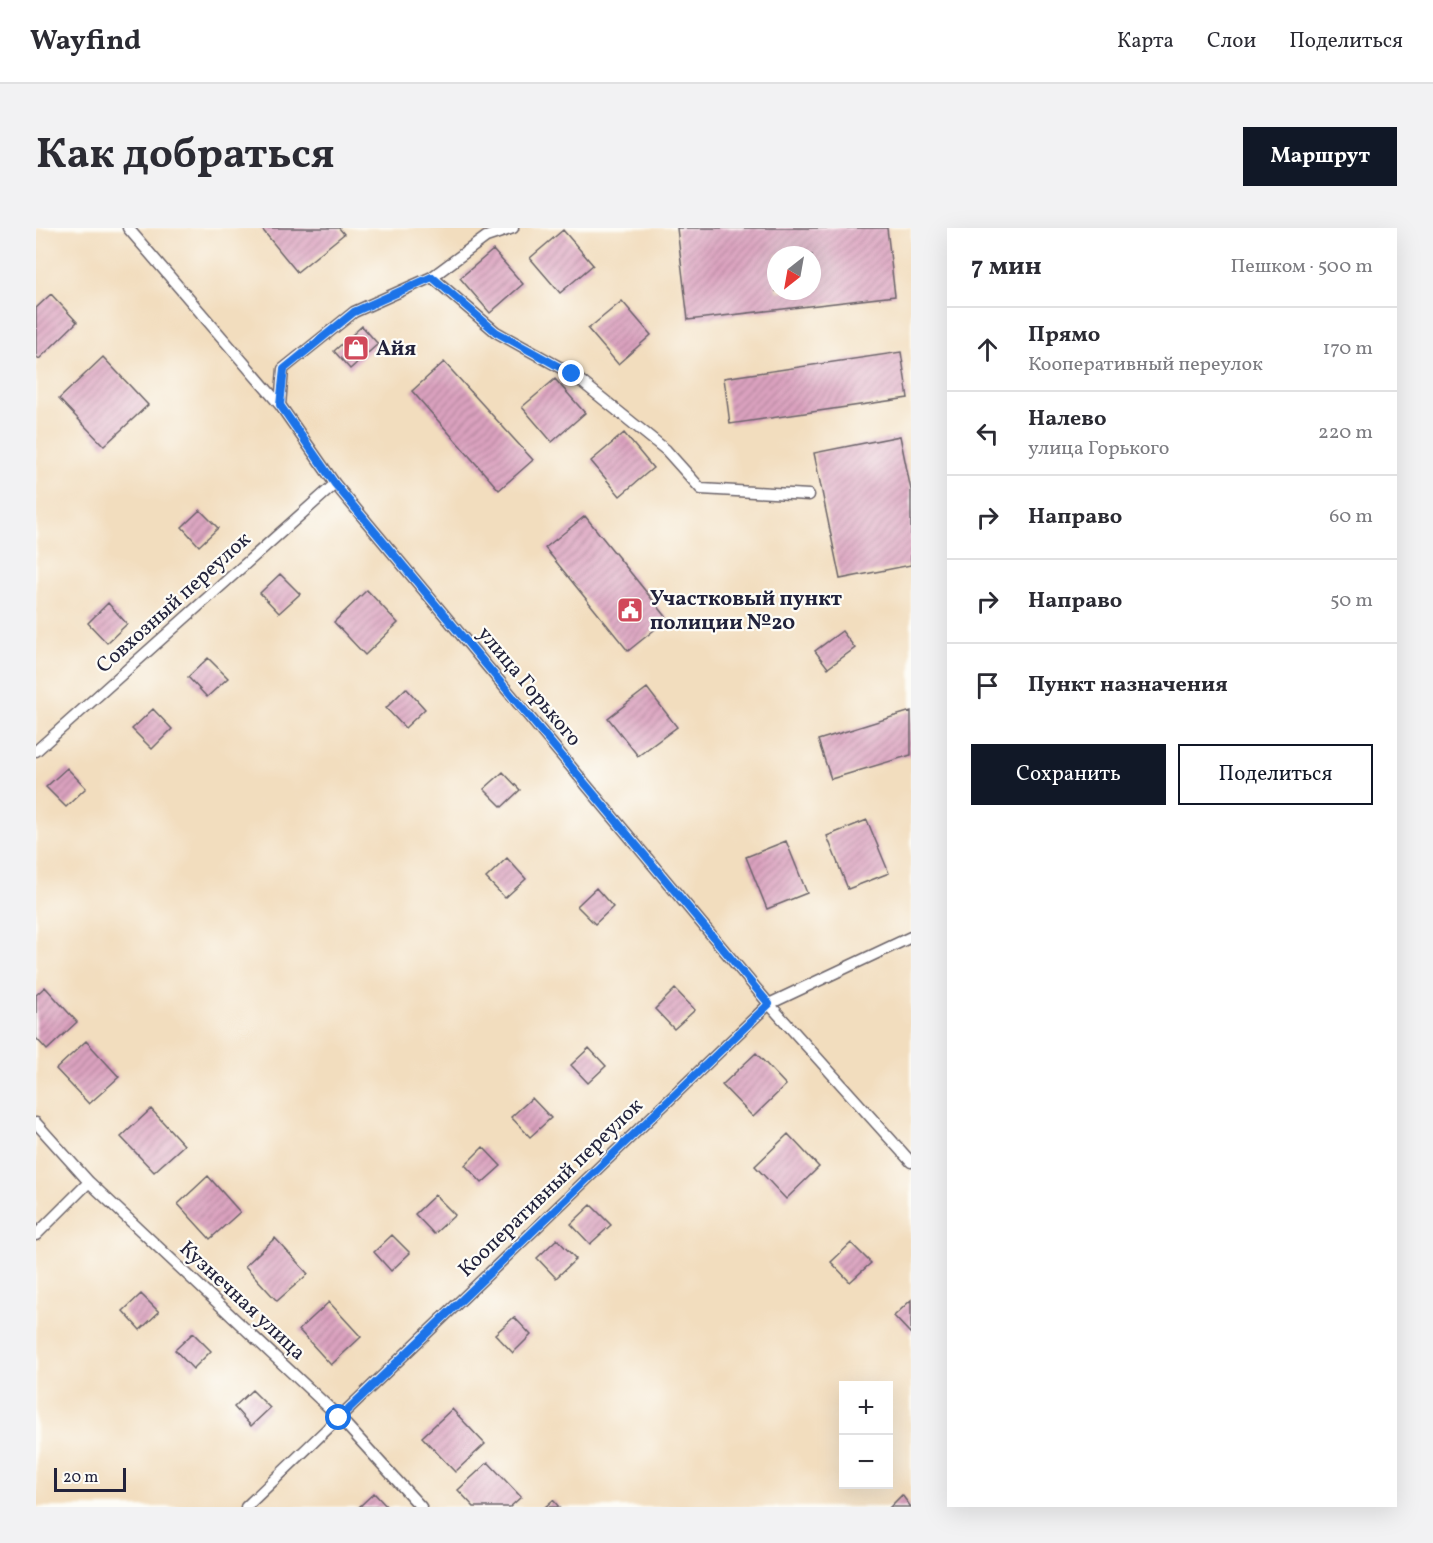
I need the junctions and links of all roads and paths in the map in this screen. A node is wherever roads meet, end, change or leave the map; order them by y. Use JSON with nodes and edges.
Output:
{"nodes":[{"id":1,"x":128,"y":228,"type":"edge"},
{"id":2,"x":513,"y":228,"type":"edge"},
{"id":3,"x":432,"y":277,"type":"junction"},
{"id":4,"x":280,"y":405,"type":"junction"},
{"id":5,"x":335,"y":484,"type":"junction"},
{"id":6,"x":809,"y":495,"type":"dead end"},
{"id":7,"x":36,"y":750,"type":"edge"},
{"id":8,"x":911,"y":937,"type":"edge"},
{"id":9,"x":769,"y":1004,"type":"junction"},
{"id":10,"x":36,"y":1123,"type":"edge"},
{"id":11,"x":911,"y":1162,"type":"edge"},
{"id":12,"x":90,"y":1182,"type":"junction"},
{"id":13,"x":36,"y":1235,"type":"edge"},
{"id":14,"x":339,"y":1418,"type":"junction"},
{"id":15,"x":246,"y":1507,"type":"edge"},
{"id":16,"x":421,"y":1507,"type":"edge"}],
"edges":[{"from":1,"to":4,"type":"lane","name":"улица Горького"},
{"from":2,"to":3,"type":"lane"},
{"from":3,"to":4,"type":"lane"},
{"from":3,"to":6,"type":"lane"},
{"from":4,"to":5,"type":"lane","name":"улица Горького"},
{"from":5,"to":7,"type":"lane","name":"Совхозный переулок"},
{"from":5,"to":9,"type":"lane","name":"улица Горького"},
{"from":8,"to":9,"type":"lane","name":"Кооперативный переулок"},
{"from":9,"to":11,"type":"lane","name":"улица Горького"},
{"from":9,"to":14,"type":"lane","name":"Кооперативный переулок"},
{"from":10,"to":12,"type":"lane","name":"Кузнечная улица"},
{"from":12,"to":13,"type":"lane"},
{"from":12,"to":14,"type":"lane","name":"Кузнечная улица"},
{"from":14,"to":15,"type":"lane","name":"Кооперативный переулок"},
{"from":14,"to":16,"type":"lane","name":"Кузнечная улица"}]}
